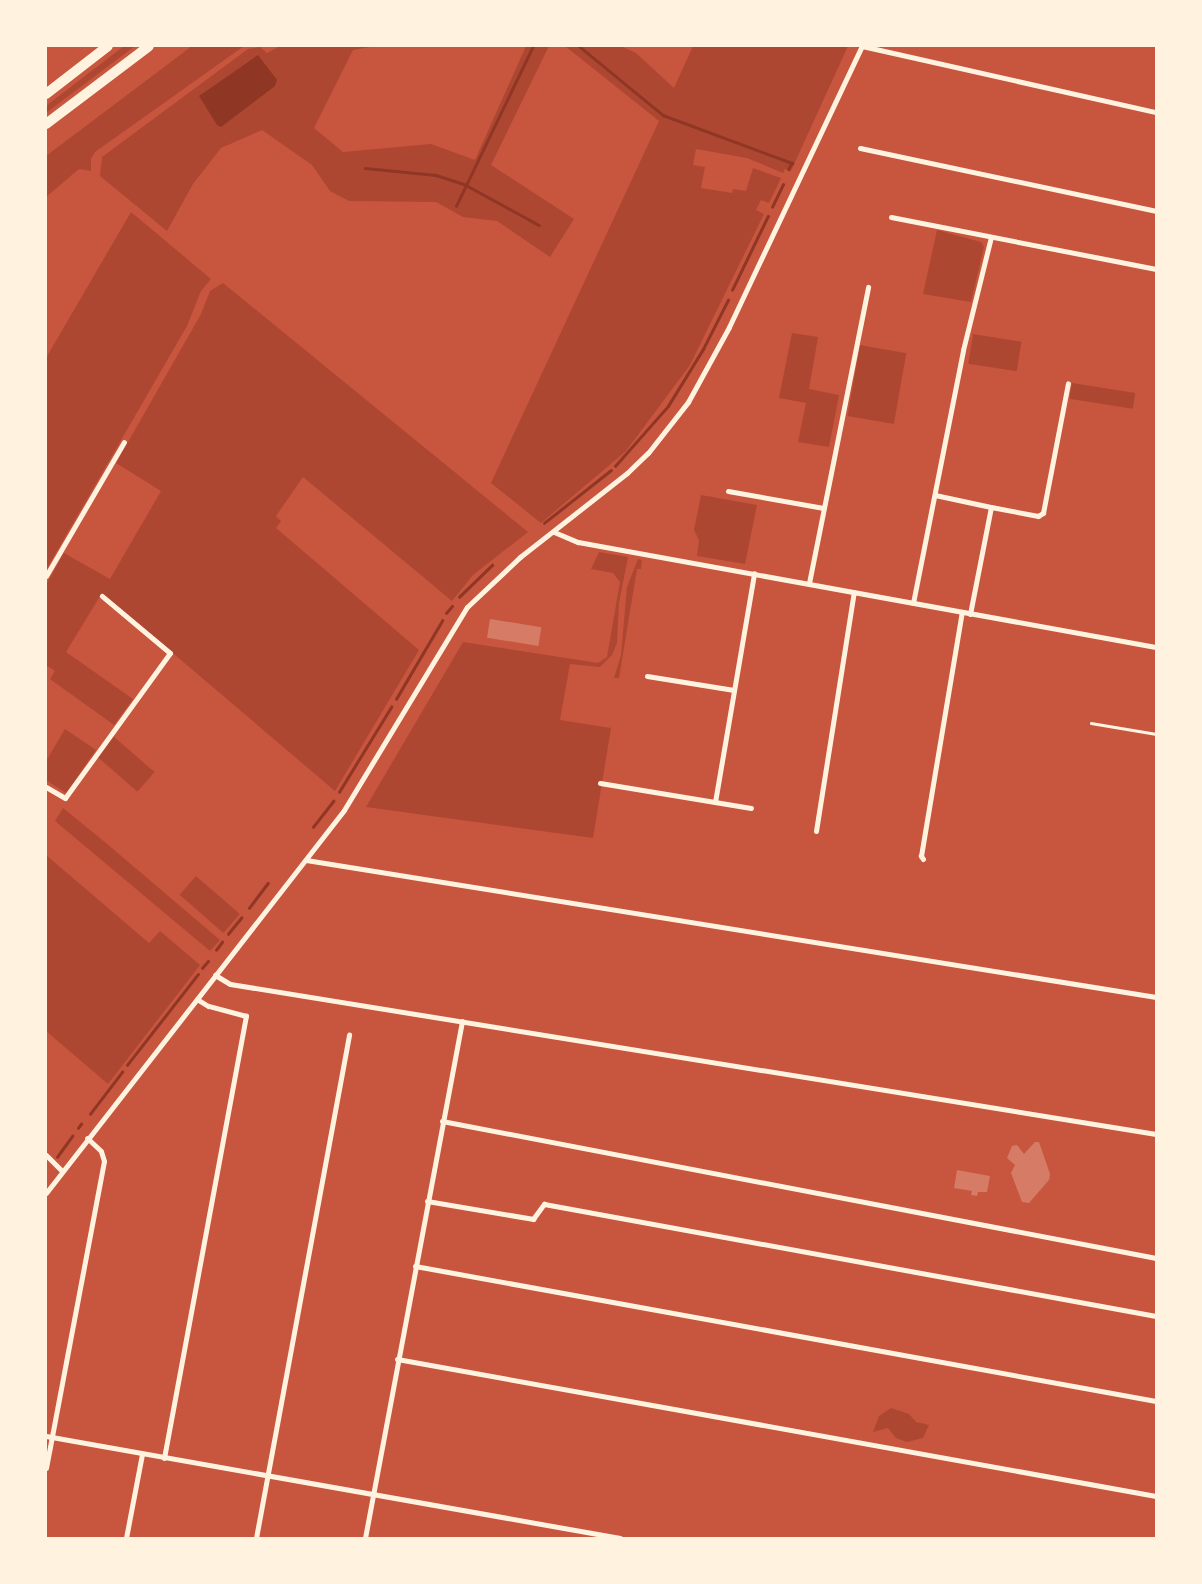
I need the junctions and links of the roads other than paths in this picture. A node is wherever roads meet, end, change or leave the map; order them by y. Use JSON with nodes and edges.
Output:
{"nodes":[{"id":1,"x":108,"y":46,"type":"edge"},
{"id":2,"x":149,"y":46,"type":"edge"},
{"id":3,"x":862,"y":46,"type":"edge"},
{"id":4,"x":46,"y":94,"type":"edge"},
{"id":5,"x":1157,"y":112,"type":"edge"},
{"id":6,"x":46,"y":124,"type":"edge"},
{"id":7,"x":860,"y":148,"type":"dead end"},
{"id":8,"x":1157,"y":211,"type":"edge"},
{"id":9,"x":891,"y":217,"type":"dead end"},
{"id":10,"x":991,"y":237,"type":"junction"},
{"id":11,"x":1157,"y":269,"type":"edge"},
{"id":12,"x":868,"y":287,"type":"dead end"},
{"id":13,"x":1068,"y":383,"type":"dead end"},
{"id":14,"x":124,"y":442,"type":"dead end"},
{"id":15,"x":728,"y":491,"type":"dead end"},
{"id":16,"x":935,"y":495,"type":"junction"},
{"id":17,"x":991,"y":507,"type":"junction"},
{"id":18,"x":823,"y":508,"type":"junction"},
{"id":19,"x":554,"y":532,"type":"junction"},
{"id":20,"x":754,"y":573,"type":"junction"},
{"id":21,"x":46,"y":576,"type":"edge"},
{"id":22,"x":809,"y":583,"type":"junction"},
{"id":23,"x":854,"y":592,"type":"junction"},
{"id":24,"x":102,"y":596,"type":"dead end"},
{"id":25,"x":913,"y":603,"type":"junction"},
{"id":26,"x":962,"y":612,"type":"junction"},
{"id":27,"x":970,"y":614,"type":"junction"},
{"id":28,"x":1157,"y":647,"type":"edge"},
{"id":29,"x":647,"y":676,"type":"dead end"},
{"id":30,"x":734,"y":690,"type":"junction"},
{"id":31,"x":1091,"y":723,"type":"dead end"},
{"id":32,"x":1157,"y":734,"type":"edge"},
{"id":33,"x":600,"y":783,"type":"dead end"},
{"id":34,"x":46,"y":787,"type":"edge"},
{"id":35,"x":715,"y":802,"type":"junction"},
{"id":36,"x":751,"y":808,"type":"dead end"},
{"id":37,"x":816,"y":831,"type":"dead end"},
{"id":38,"x":923,"y":859,"type":"dead end"},
{"id":39,"x":306,"y":860,"type":"junction"},
{"id":40,"x":215,"y":975,"type":"junction"},
{"id":41,"x":1157,"y":997,"type":"edge"},
{"id":42,"x":197,"y":999,"type":"junction"},
{"id":43,"x":461,"y":1021,"type":"junction"},
{"id":44,"x":349,"y":1035,"type":"dead end"},
{"id":45,"x":442,"y":1121,"type":"junction"},
{"id":46,"x":1157,"y":1134,"type":"edge"},
{"id":47,"x":87,"y":1138,"type":"junction"},
{"id":48,"x":46,"y":1156,"type":"edge"},
{"id":49,"x":62,"y":1171,"type":"junction"},
{"id":50,"x":46,"y":1193,"type":"edge"},
{"id":51,"x":427,"y":1201,"type":"junction"},
{"id":52,"x":1157,"y":1258,"type":"edge"},
{"id":53,"x":415,"y":1266,"type":"junction"},
{"id":54,"x":1157,"y":1316,"type":"edge"},
{"id":55,"x":397,"y":1359,"type":"junction"},
{"id":56,"x":1157,"y":1401,"type":"edge"},
{"id":57,"x":48,"y":1437,"type":"edge"},
{"id":58,"x":142,"y":1454,"type":"junction"},
{"id":59,"x":164,"y":1458,"type":"junction"},
{"id":60,"x":46,"y":1468,"type":"edge"},
{"id":61,"x":268,"y":1475,"type":"junction"},
{"id":62,"x":373,"y":1494,"type":"junction"},
{"id":63,"x":1157,"y":1496,"type":"edge"},
{"id":64,"x":127,"y":1538,"type":"edge"},
{"id":65,"x":256,"y":1538,"type":"edge"},
{"id":66,"x":365,"y":1538,"type":"edge"},
{"id":67,"x":620,"y":1538,"type":"edge"}],
"edges":[{"from":1,"to":4,"type":"highway"},
{"from":2,"to":6,"type":"highway"},
{"from":3,"to":5,"type":"street"},
{"from":3,"to":19,"type":"street"},
{"from":7,"to":8,"type":"street"},
{"from":9,"to":10,"type":"street"},
{"from":10,"to":11,"type":"street"},
{"from":10,"to":16,"type":"street"},
{"from":12,"to":18,"type":"street"},
{"from":13,"to":17,"type":"street"},
{"from":14,"to":21,"type":"street"},
{"from":15,"to":18,"type":"street"},
{"from":16,"to":17,"type":"street"},
{"from":16,"to":25,"type":"street"},
{"from":17,"to":27,"type":"street"},
{"from":18,"to":22,"type":"street"},
{"from":19,"to":20,"type":"street"},
{"from":19,"to":39,"type":"street"},
{"from":20,"to":22,"type":"street"},
{"from":20,"to":30,"type":"street"},
{"from":22,"to":23,"type":"street"},
{"from":23,"to":25,"type":"street"},
{"from":23,"to":37,"type":"street"},
{"from":24,"to":34,"type":"street"},
{"from":25,"to":26,"type":"street"},
{"from":26,"to":27,"type":"street"},
{"from":26,"to":38,"type":"street"},
{"from":27,"to":28,"type":"street"},
{"from":29,"to":30,"type":"street"},
{"from":30,"to":35,"type":"street"},
{"from":31,"to":32,"type":"lane"},
{"from":33,"to":35,"type":"street"},
{"from":35,"to":36,"type":"street"},
{"from":39,"to":40,"type":"street"},
{"from":39,"to":41,"type":"street"},
{"from":40,"to":42,"type":"street"},
{"from":40,"to":43,"type":"street"},
{"from":42,"to":47,"type":"street"},
{"from":42,"to":59,"type":"street"},
{"from":43,"to":45,"type":"street"},
{"from":43,"to":46,"type":"street"},
{"from":44,"to":61,"type":"street"},
{"from":45,"to":51,"type":"street"},
{"from":45,"to":52,"type":"street"},
{"from":47,"to":49,"type":"street"},
{"from":47,"to":57,"type":"street"},
{"from":48,"to":49,"type":"street"},
{"from":49,"to":50,"type":"street"},
{"from":51,"to":53,"type":"street"},
{"from":51,"to":54,"type":"street"},
{"from":53,"to":55,"type":"street"},
{"from":53,"to":56,"type":"street"},
{"from":55,"to":62,"type":"street"},
{"from":55,"to":63,"type":"street"},
{"from":57,"to":58,"type":"street"},
{"from":57,"to":60,"type":"street"},
{"from":58,"to":59,"type":"street"},
{"from":58,"to":64,"type":"street"},
{"from":59,"to":61,"type":"street"},
{"from":61,"to":62,"type":"street"},
{"from":61,"to":65,"type":"street"},
{"from":62,"to":66,"type":"street"},
{"from":62,"to":67,"type":"street"}]}
